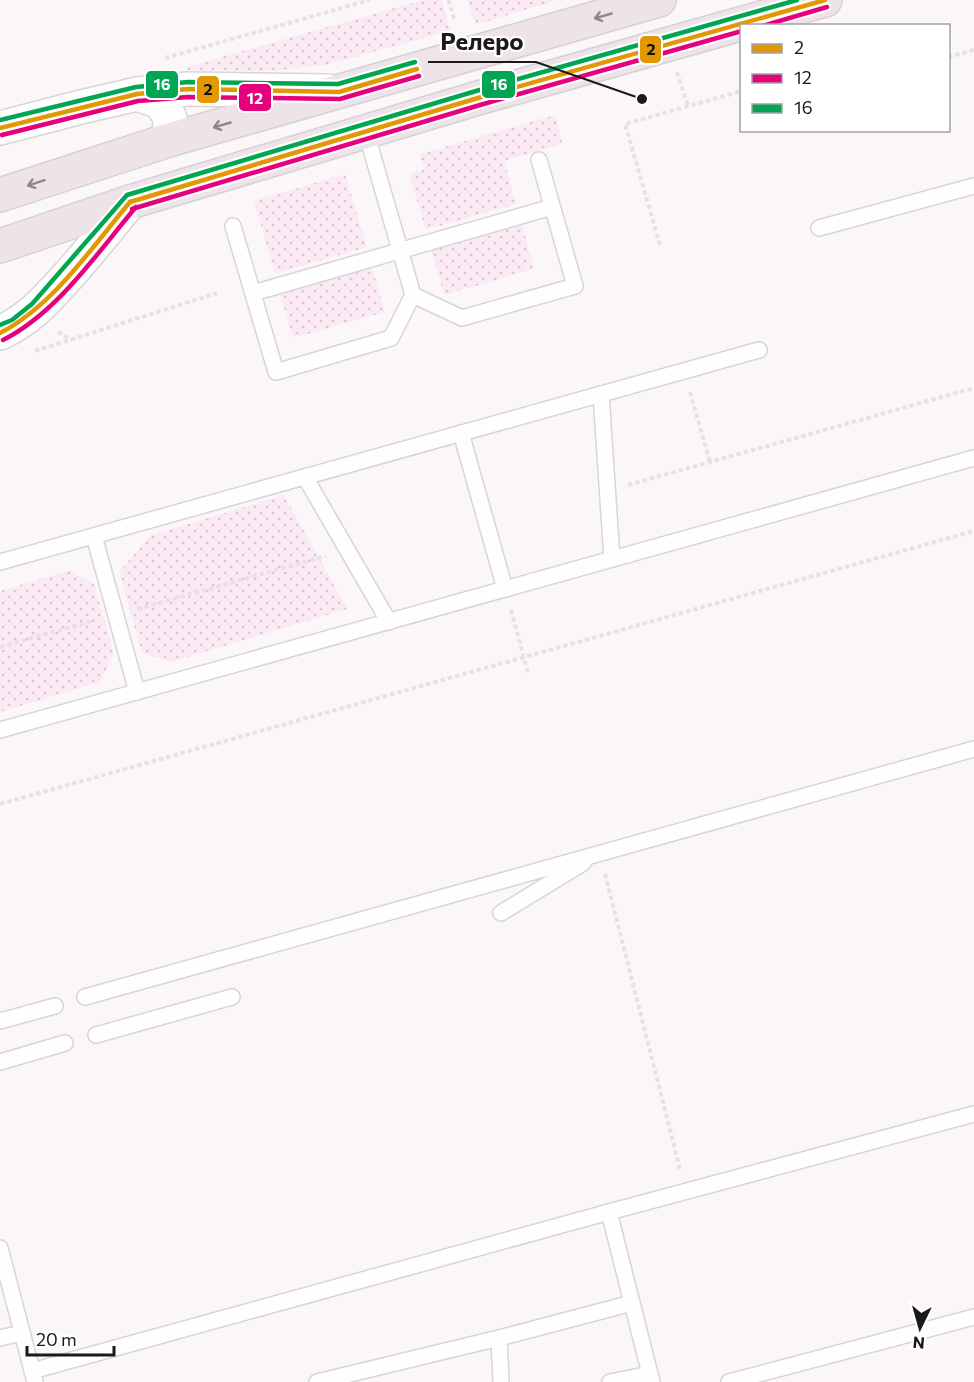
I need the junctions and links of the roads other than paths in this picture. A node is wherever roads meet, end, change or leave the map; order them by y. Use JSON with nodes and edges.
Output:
{"nodes":[{"id":1,"x":659,"y":0,"type":"edge"},
{"id":2,"x":825,"y":0,"type":"edge"},
{"id":3,"x":740,"y":24,"type":"edge"},
{"id":4,"x":740,"y":24,"type":"edge"},
{"id":5,"x":339,"y":92,"type":"junction"},
{"id":6,"x":136,"y":94,"type":"junction"},
{"id":7,"x":0,"y":128,"type":"edge"},
{"id":8,"x":366,"y":132,"type":"junction"},
{"id":9,"x":169,"y":140,"type":"junction"},
{"id":10,"x":539,"y":160,"type":"dead end"},
{"id":11,"x":974,"y":186,"type":"edge"},
{"id":12,"x":0,"y":195,"type":"edge"},
{"id":13,"x":130,"y":202,"type":"junction"},
{"id":14,"x":552,"y":207,"type":"junction"},
{"id":15,"x":233,"y":226,"type":"dead end"},
{"id":16,"x":819,"y":228,"type":"dead end"},
{"id":17,"x":0,"y":246,"type":"edge"},
{"id":18,"x":400,"y":250,"type":"junction"},
{"id":19,"x":253,"y":293,"type":"junction"},
{"id":20,"x":413,"y":295,"type":"junction"},
{"id":21,"x":0,"y":333,"type":"edge"},
{"id":22,"x":759,"y":350,"type":"dead end"},
{"id":23,"x":601,"y":394,"type":"junction"},
{"id":24,"x":461,"y":433,"type":"junction"},
{"id":25,"x":974,"y":458,"type":"edge"},
{"id":26,"x":305,"y":477,"type":"junction"},
{"id":27,"x":94,"y":536,"type":"junction"},
{"id":28,"x":612,"y":559,"type":"junction"},
{"id":29,"x":0,"y":562,"type":"edge"},
{"id":30,"x":505,"y":589,"type":"junction"},
{"id":31,"x":388,"y":622,"type":"junction"},
{"id":32,"x":137,"y":692,"type":"junction"},
{"id":33,"x":0,"y":730,"type":"edge"},
{"id":34,"x":974,"y":749,"type":"edge"},
{"id":35,"x":600,"y":853,"type":"junction"},
{"id":36,"x":501,"y":913,"type":"dead end"},
{"id":37,"x":85,"y":997,"type":"dead end"},
{"id":38,"x":232,"y":997,"type":"dead end"},
{"id":39,"x":55,"y":1006,"type":"dead end"},
{"id":40,"x":0,"y":1021,"type":"edge"},
{"id":41,"x":96,"y":1035,"type":"dead end"},
{"id":42,"x":65,"y":1043,"type":"dead end"},
{"id":43,"x":0,"y":1062,"type":"edge"},
{"id":44,"x":974,"y":1114,"type":"edge"},
{"id":45,"x":609,"y":1212,"type":"junction"},
{"id":46,"x":0,"y":1248,"type":"edge"},
{"id":47,"x":632,"y":1303,"type":"junction"},
{"id":48,"x":974,"y":1317,"type":"edge"},
{"id":49,"x":22,"y":1333,"type":"junction"},
{"id":50,"x":0,"y":1338,"type":"edge"},
{"id":51,"x":500,"y":1338,"type":"junction"},
{"id":52,"x":33,"y":1376,"type":"edge"},
{"id":53,"x":651,"y":1378,"type":"edge"},
{"id":54,"x":317,"y":1382,"type":"edge"},
{"id":55,"x":501,"y":1382,"type":"edge"},
{"id":56,"x":610,"y":1382,"type":"edge"},
{"id":57,"x":729,"y":1382,"type":"edge"}],
"edges":[{"from":1,"to":5,"type":"main road","one_way":true},
{"from":2,"to":4,"type":"main road"},
{"from":3,"to":8,"type":"main road"},
{"from":5,"to":6,"type":"main road"},
{"from":5,"to":9,"type":"main road","one_way":true},
{"from":6,"to":7,"type":"main road"},
{"from":6,"to":9,"type":"main road"},
{"from":8,"to":13,"type":"main road"},
{"from":8,"to":18,"type":"lane"},
{"from":9,"to":12,"type":"main road","one_way":true},
{"from":10,"to":14,"type":"lane"},
{"from":11,"to":16,"type":"lane"},
{"from":13,"to":17,"type":"main road"},
{"from":13,"to":21,"type":"main road"},
{"from":14,"to":18,"type":"lane"},
{"from":14,"to":20,"type":"lane"},
{"from":15,"to":19,"type":"lane"},
{"from":18,"to":19,"type":"lane"},
{"from":18,"to":20,"type":"lane"},
{"from":19,"to":20,"type":"lane"},
{"from":22,"to":23,"type":"lane"},
{"from":23,"to":24,"type":"lane"},
{"from":23,"to":28,"type":"lane"},
{"from":24,"to":26,"type":"lane"},
{"from":24,"to":30,"type":"lane"},
{"from":25,"to":28,"type":"lane"},
{"from":26,"to":27,"type":"lane"},
{"from":26,"to":31,"type":"lane"},
{"from":27,"to":29,"type":"lane"},
{"from":27,"to":32,"type":"lane"},
{"from":28,"to":30,"type":"lane"},
{"from":30,"to":31,"type":"lane"},
{"from":31,"to":32,"type":"lane"},
{"from":32,"to":33,"type":"lane"},
{"from":34,"to":35,"type":"lane"},
{"from":35,"to":36,"type":"lane"},
{"from":35,"to":37,"type":"lane"},
{"from":38,"to":41,"type":"lane"},
{"from":39,"to":40,"type":"lane"},
{"from":42,"to":43,"type":"lane"},
{"from":44,"to":45,"type":"lane"},
{"from":45,"to":47,"type":"lane"},
{"from":45,"to":52,"type":"lane"},
{"from":46,"to":49,"type":"lane"},
{"from":47,"to":51,"type":"lane"},
{"from":47,"to":53,"type":"lane"},
{"from":48,"to":57,"type":"lane"},
{"from":49,"to":50,"type":"lane"},
{"from":49,"to":52,"type":"lane"},
{"from":51,"to":54,"type":"lane"},
{"from":51,"to":55,"type":"lane"},
{"from":53,"to":56,"type":"lane"}]}
